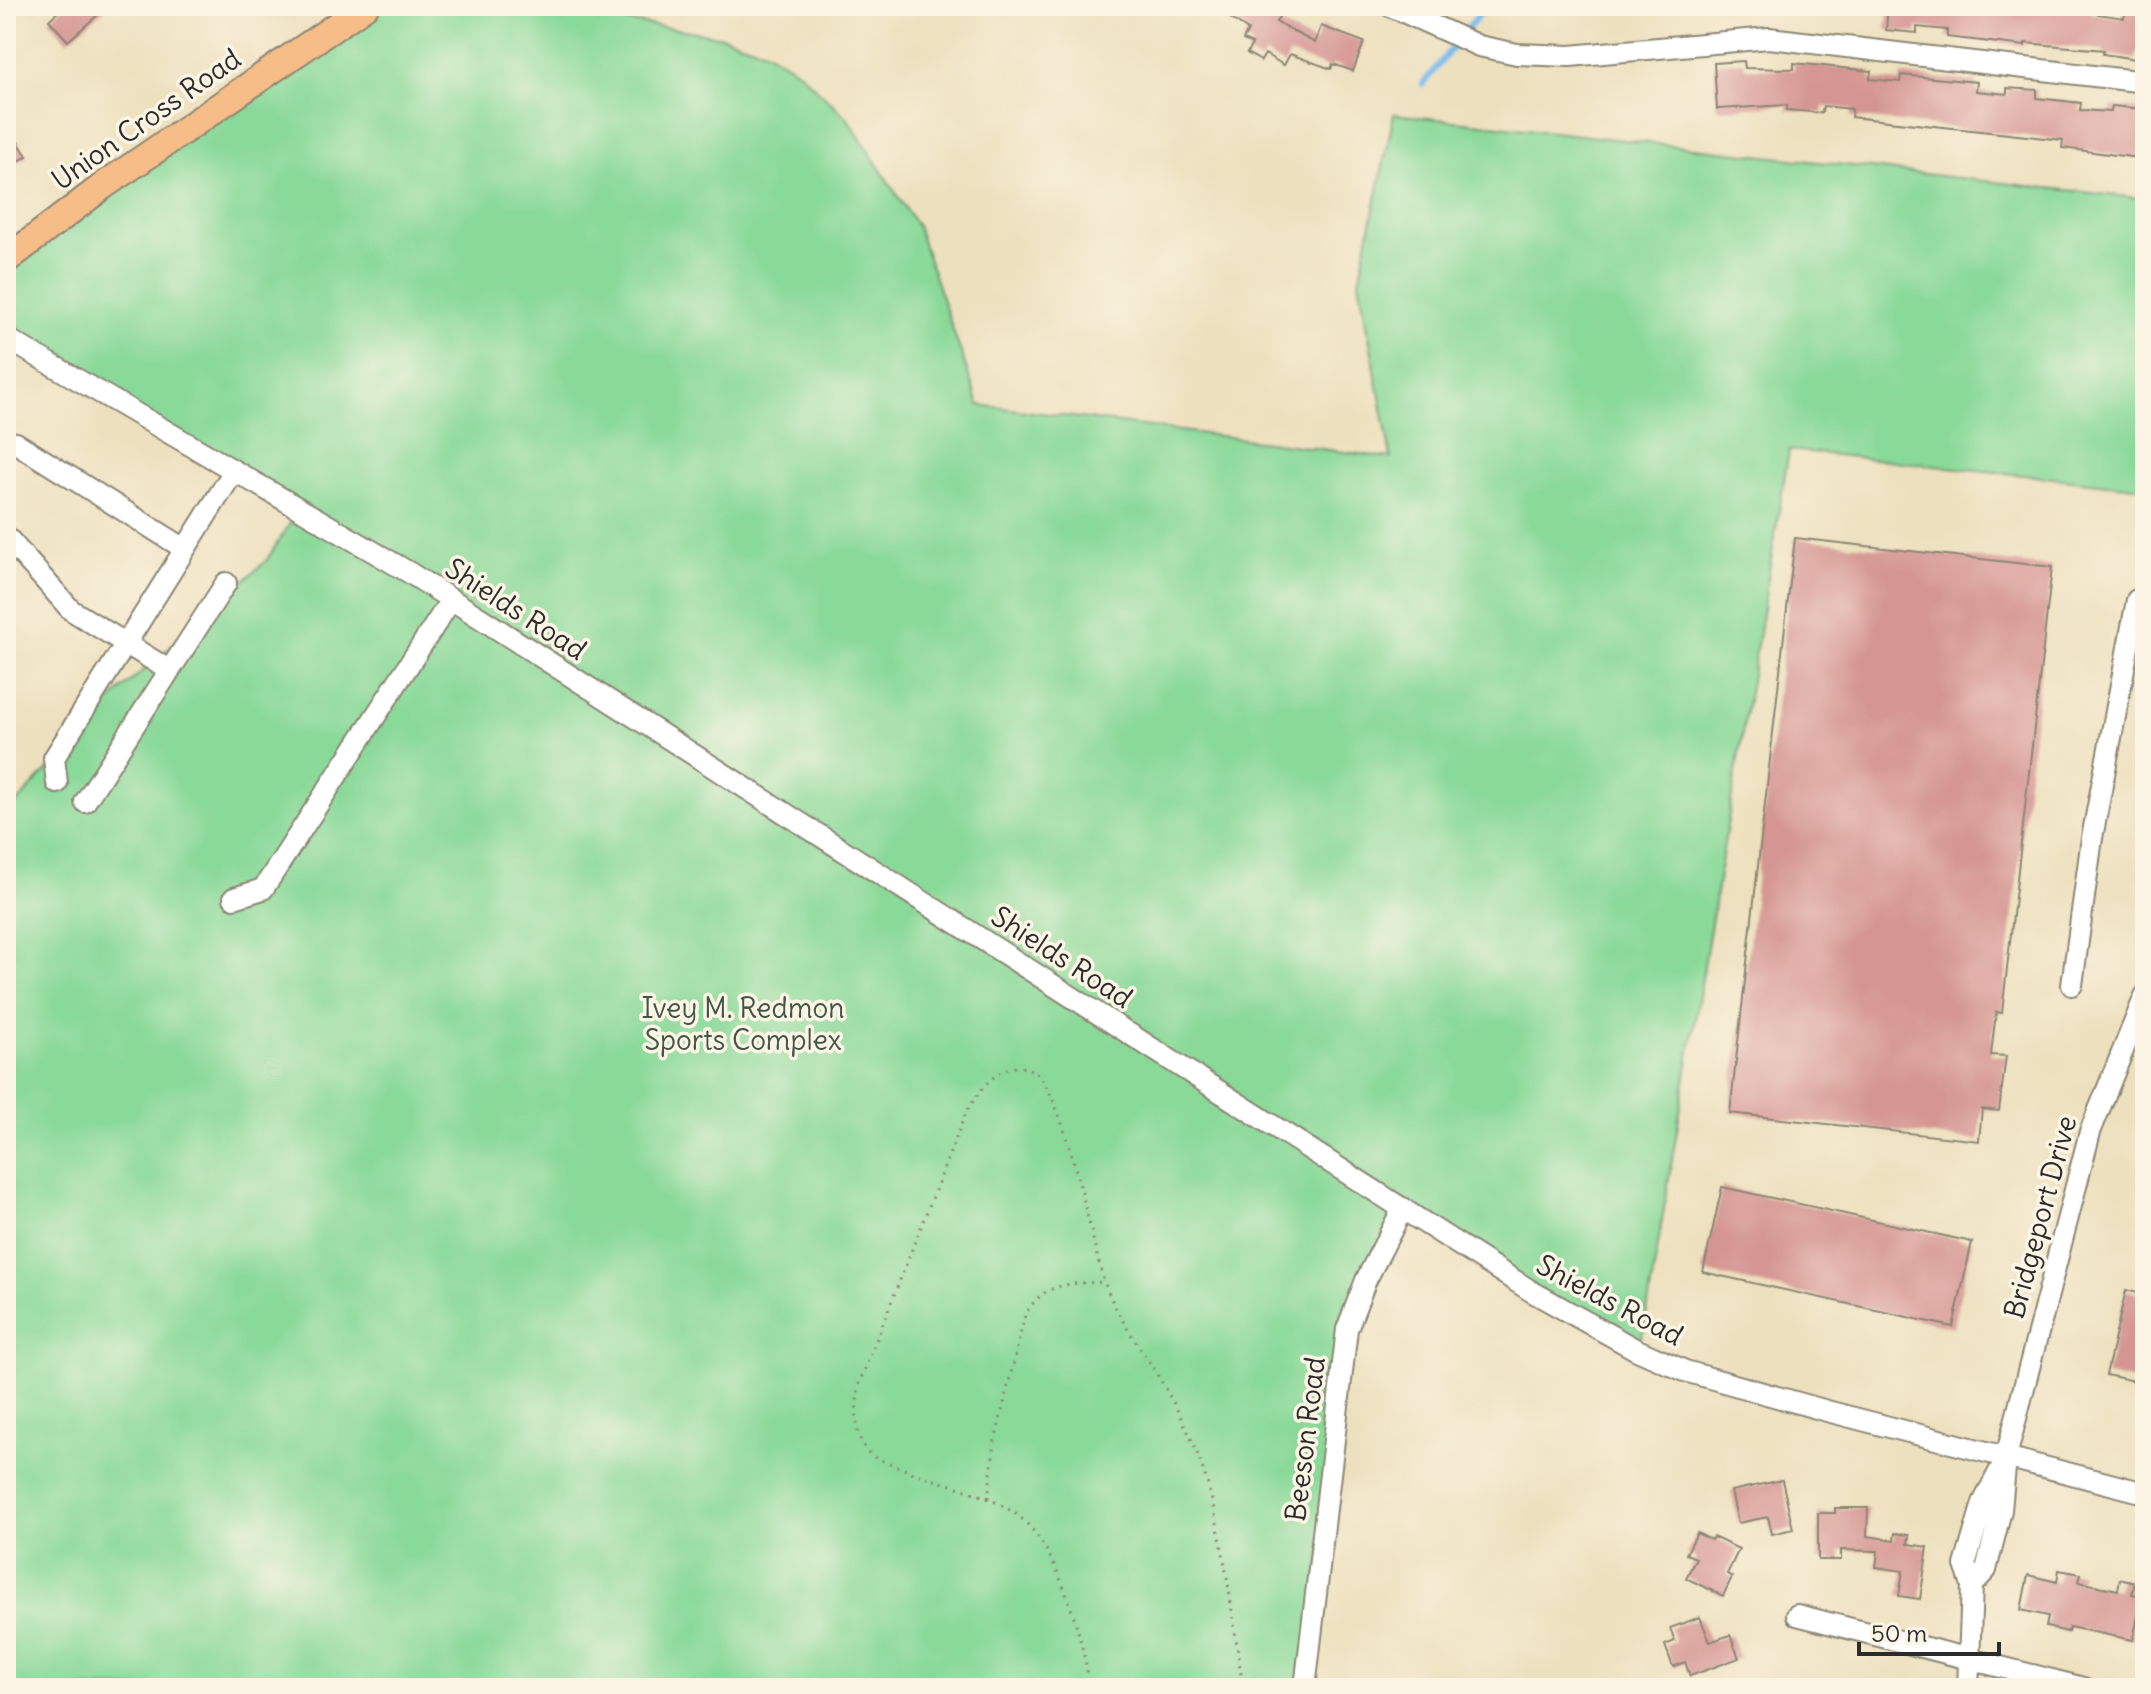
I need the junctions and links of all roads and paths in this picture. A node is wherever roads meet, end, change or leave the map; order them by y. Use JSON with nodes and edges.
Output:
{"nodes":[{"id":1,"x":365,"y":6,"type":"edge"},
{"id":2,"x":1390,"y":6,"type":"edge"},
{"id":3,"x":2145,"y":82,"type":"edge"},
{"id":4,"x":6,"y":260,"type":"edge"},
{"id":5,"x":6,"y":338,"type":"edge"},
{"id":6,"x":6,"y":441,"type":"edge"},
{"id":7,"x":234,"y":471,"type":"junction"},
{"id":8,"x":6,"y":536,"type":"edge"},
{"id":9,"x":185,"y":549,"type":"junction"},
{"id":10,"x":226,"y":583,"type":"dead end"},
{"id":11,"x":451,"y":600,"type":"junction"},
{"id":12,"x":2137,"y":600,"type":"dead end"},
{"id":13,"x":126,"y":643,"type":"junction"},
{"id":14,"x":169,"y":670,"type":"junction"},
{"id":15,"x":57,"y":783,"type":"dead end"},
{"id":16,"x":85,"y":802,"type":"dead end"},
{"id":17,"x":234,"y":898,"type":"dead end"},
{"id":18,"x":2072,"y":985,"type":"dead end"},
{"id":19,"x":2145,"y":996,"type":"edge"},
{"id":20,"x":1403,"y":1208,"type":"junction"},
{"id":21,"x":1105,"y":1282,"type":"junction"},
{"id":22,"x":2006,"y":1457,"type":"junction"},
{"id":23,"x":2145,"y":1493,"type":"edge"},
{"id":24,"x":988,"y":1498,"type":"junction"},
{"id":25,"x":1797,"y":1615,"type":"dead end"},
{"id":26,"x":1968,"y":1658,"type":"junction"},
{"id":27,"x":1090,"y":1688,"type":"edge"},
{"id":28,"x":1243,"y":1688,"type":"edge"},
{"id":29,"x":1305,"y":1688,"type":"edge"},
{"id":30,"x":1968,"y":1688,"type":"edge"},
{"id":31,"x":2083,"y":1688,"type":"edge"}],
"edges":[{"from":1,"to":4,"type":"main road","name":"Union Cross Road"},
{"from":2,"to":3,"type":"street"},
{"from":5,"to":7,"type":"street","name":"Shields Road"},
{"from":6,"to":9,"type":"street"},
{"from":7,"to":9,"type":"street"},
{"from":7,"to":11,"type":"street","name":"Shields Road"},
{"from":8,"to":13,"type":"street"},
{"from":9,"to":13,"type":"street"},
{"from":10,"to":14,"type":"street"},
{"from":11,"to":17,"type":"street"},
{"from":11,"to":20,"type":"street","name":"Shields Road"},
{"from":12,"to":18,"type":"street"},
{"from":13,"to":14,"type":"street"},
{"from":13,"to":15,"type":"street"},
{"from":14,"to":16,"type":"street"},
{"from":19,"to":22,"type":"street","name":"Bridgeport Drive"},
{"from":20,"to":22,"type":"street","name":"Shields Road"},
{"from":20,"to":29,"type":"street","name":"Beeson Road"},
{"from":21,"to":24,"type":"path"},
{"from":21,"to":24,"type":"path"},
{"from":21,"to":28,"type":"path"},
{"from":22,"to":23,"type":"street","name":"Shields Road"},
{"from":22,"to":26,"type":"street","name":"Bridgeport Drive"},
{"from":24,"to":27,"type":"path"},
{"from":25,"to":26,"type":"street"},
{"from":26,"to":30,"type":"street"},
{"from":26,"to":31,"type":"street"}]}
